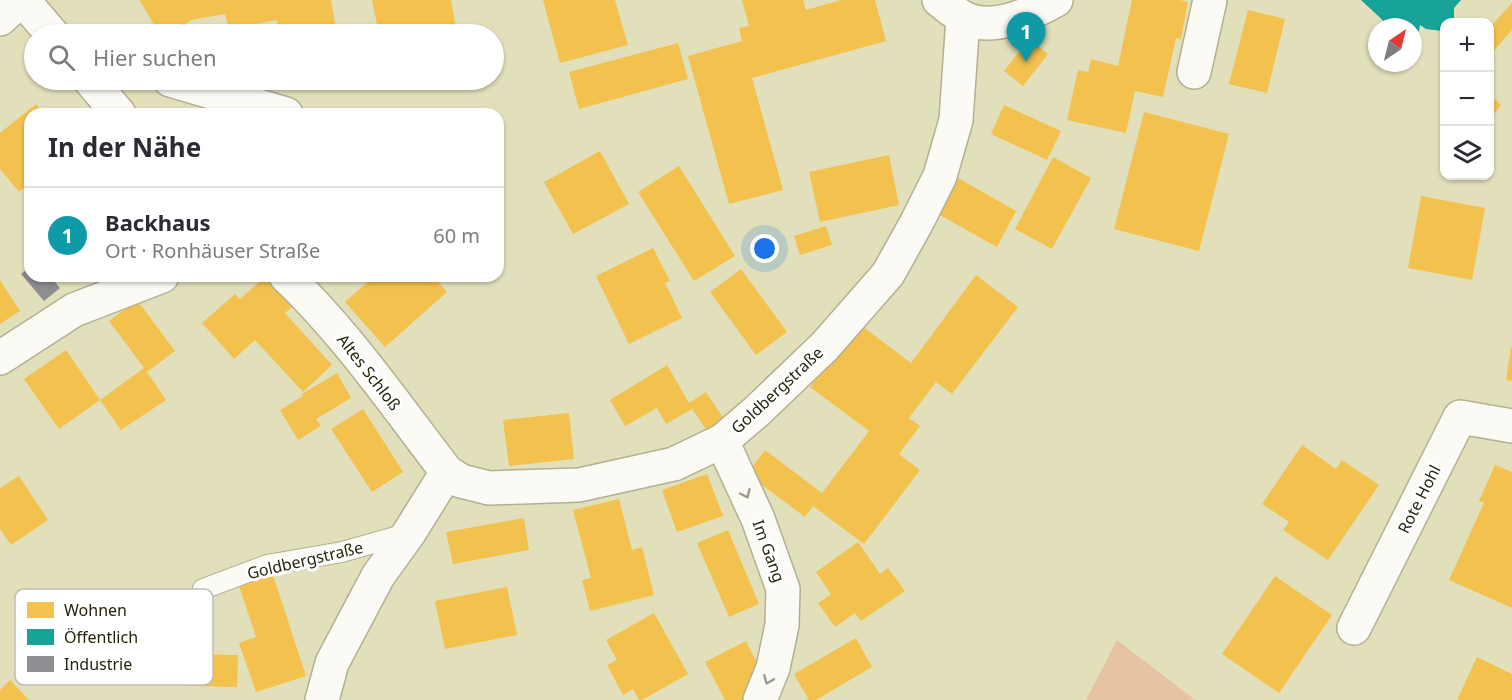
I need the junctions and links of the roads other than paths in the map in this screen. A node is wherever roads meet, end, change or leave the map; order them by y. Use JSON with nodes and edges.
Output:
{"nodes":[{"id":1,"x":1056,"y":0,"type":"edge"},
{"id":2,"x":1210,"y":0,"type":"edge"},
{"id":3,"x":16,"y":4,"type":"edge"},
{"id":4,"x":951,"y":9,"type":"edge"},
{"id":5,"x":40,"y":24,"type":"edge"},
{"id":6,"x":1194,"y":72,"type":"dead end"},
{"id":7,"x":99,"y":90,"type":"edge"},
{"id":8,"x":204,"y":90,"type":"edge"},
{"id":9,"x":114,"y":108,"type":"edge"},
{"id":10,"x":266,"y":108,"type":"edge"},
{"id":11,"x":146,"y":282,"type":"edge"},
{"id":12,"x":293,"y":282,"type":"edge"},
{"id":13,"x":0,"y":358,"type":"edge"},
{"id":14,"x":1512,"y":426,"type":"edge"},
{"id":15,"x":722,"y":441,"type":"junction"},
{"id":16,"x":447,"y":472,"type":"junction"},
{"id":17,"x":409,"y":533,"type":"junction"},
{"id":18,"x":203,"y":589,"type":"dead end"},
{"id":19,"x":1354,"y":628,"type":"dead end"},
{"id":20,"x":322,"y":700,"type":"edge"},
{"id":21,"x":760,"y":700,"type":"edge"}],
"edges":[{"from":1,"to":4,"type":"street"},
{"from":2,"to":6,"type":"street"},
{"from":3,"to":5,"type":"street"},
{"from":4,"to":15,"type":"street","name":"Goldbergstraße"},
{"from":7,"to":9,"type":"street"},
{"from":8,"to":10,"type":"street"},
{"from":11,"to":13,"type":"street"},
{"from":12,"to":16,"type":"street","name":"Altes Schloß"},
{"from":14,"to":19,"type":"street","name":"Rote Hohl"},
{"from":15,"to":16,"type":"street","name":"Goldbergstraße"},
{"from":15,"to":21,"type":"street","name":"Im Gang","one_way":true},
{"from":16,"to":17,"type":"street","name":"Goldbergstraße"},
{"from":17,"to":18,"type":"lane","name":"Goldbergstraße"},
{"from":17,"to":20,"type":"street","name":"Goldbergstraße"}]}
